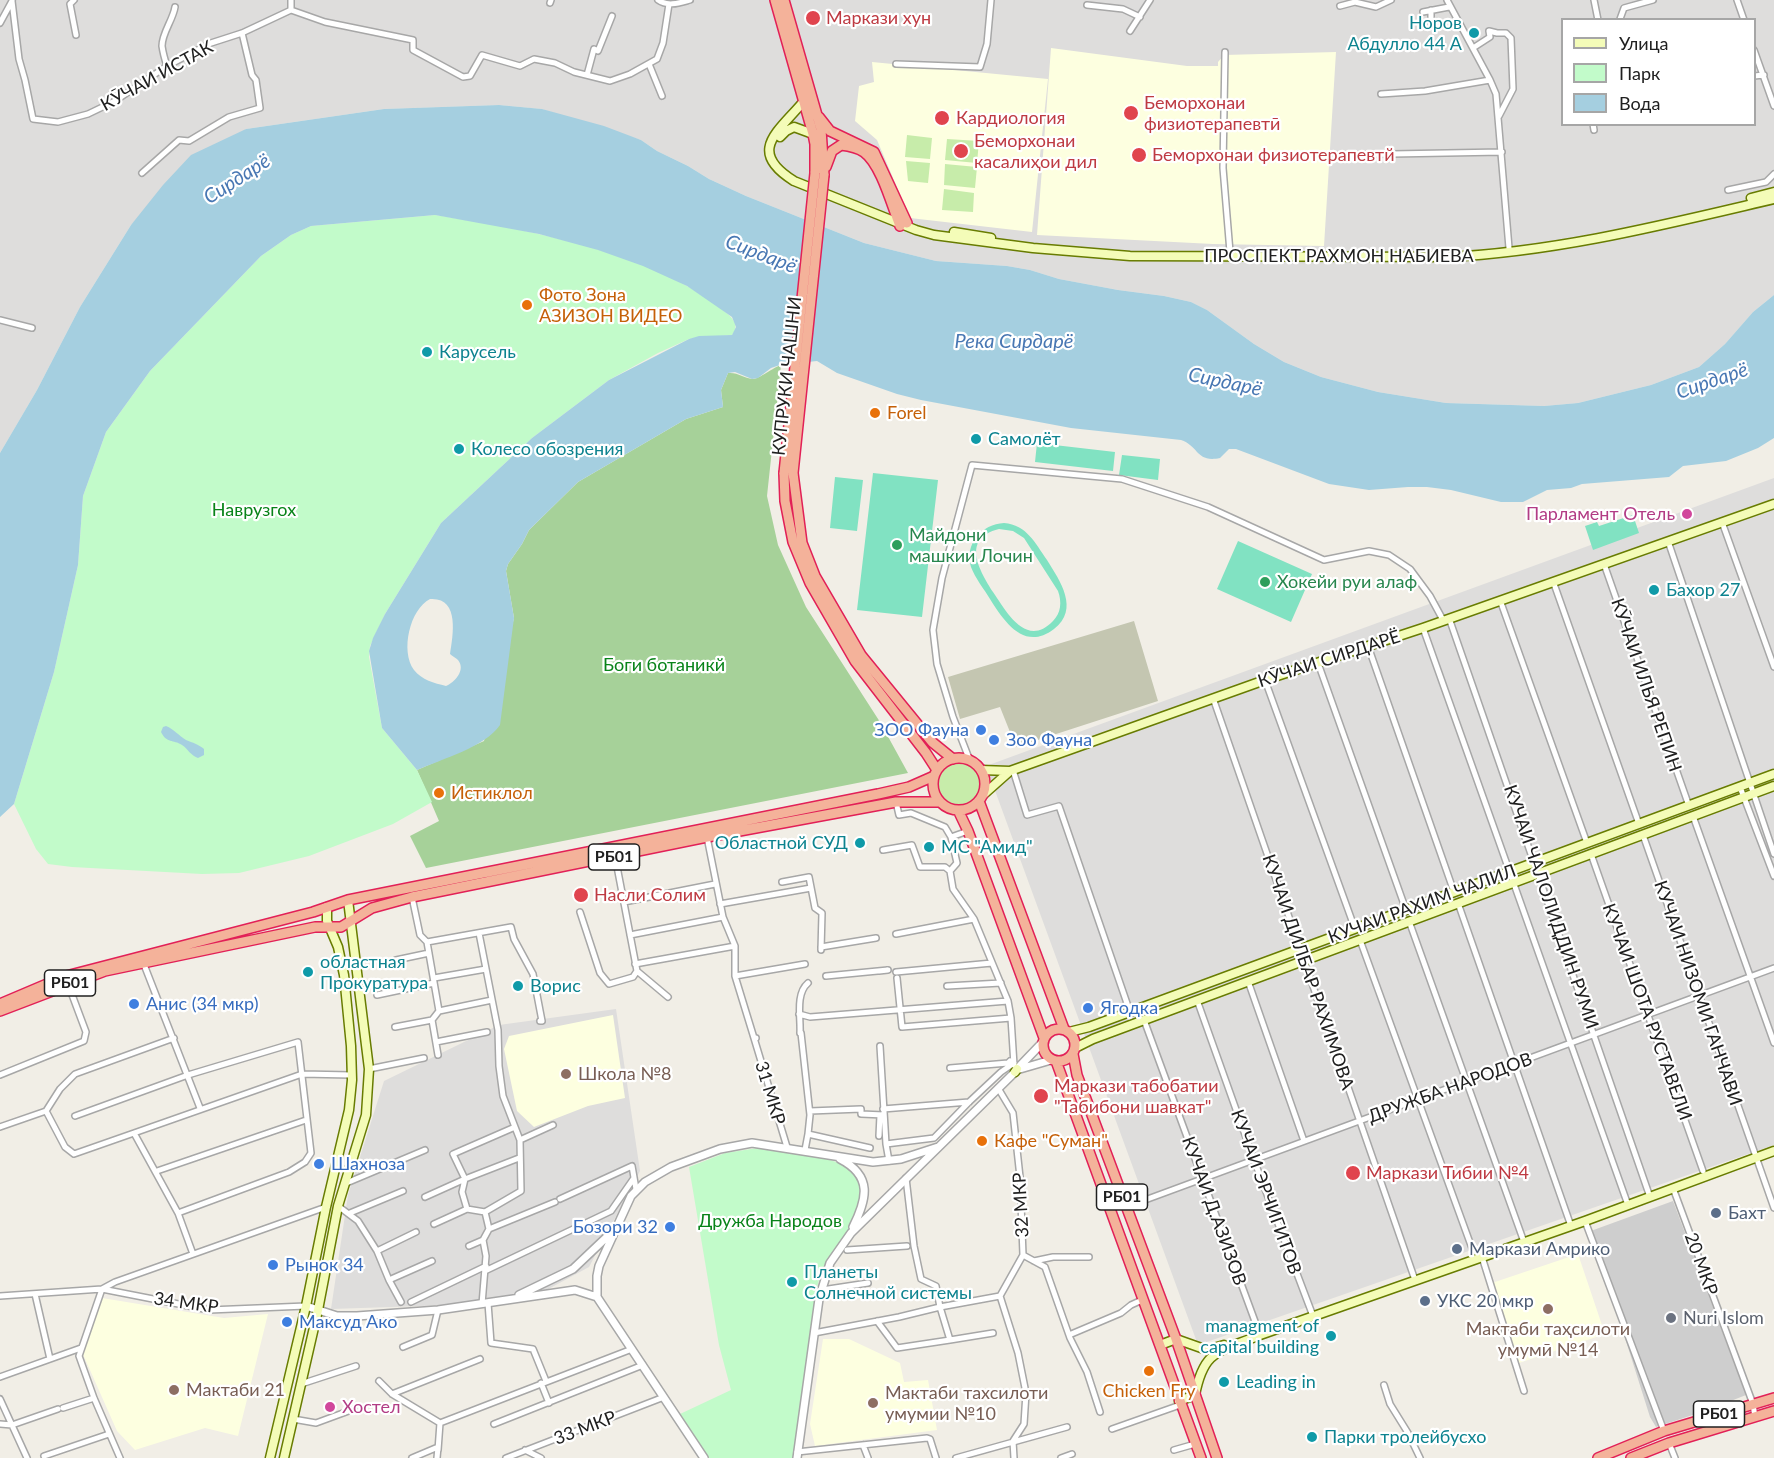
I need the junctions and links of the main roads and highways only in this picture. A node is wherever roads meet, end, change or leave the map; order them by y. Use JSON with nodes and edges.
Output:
{"nodes":[{"id":1,"x":775,"y":0,"type":"edge"},
{"id":2,"x":784,"y":0,"type":"edge"},
{"id":3,"x":803,"y":97,"type":"junction"},
{"id":4,"x":816,"y":113,"type":"junction"},
{"id":5,"x":813,"y":134,"type":"junction"},
{"id":6,"x":819,"y":174,"type":"junction"},
{"id":7,"x":1774,"y":192,"type":"edge"},
{"id":8,"x":1774,"y":199,"type":"edge"},
{"id":9,"x":902,"y":222,"type":"junction"},
{"id":10,"x":789,"y":473,"type":"junction"},
{"id":11,"x":1773,"y":508,"type":"edge"},
{"id":12,"x":954,"y":759,"type":"junction"},
{"id":13,"x":981,"y":770,"type":"junction"},
{"id":14,"x":1012,"y":770,"type":"junction"},
{"id":15,"x":936,"y":773,"type":"junction"},
{"id":16,"x":1774,"y":774,"type":"edge"},
{"id":17,"x":1774,"y":786,"type":"edge"},
{"id":18,"x":981,"y":798,"type":"junction"},
{"id":19,"x":940,"y":802,"type":"junction"},
{"id":20,"x":958,"y":810,"type":"junction"},
{"id":21,"x":348,"y":900,"type":"junction"},
{"id":22,"x":327,"y":907,"type":"junction"},
{"id":23,"x":351,"y":921,"type":"junction"},
{"id":24,"x":329,"y":927,"type":"junction"},
{"id":25,"x":142,"y":959,"type":"junction"},
{"id":26,"x":0,"y":1004,"type":"edge"},
{"id":27,"x":0,"y":1011,"type":"edge"},
{"id":28,"x":1066,"y":1031,"type":"junction"},
{"id":29,"x":1044,"y":1040,"type":"junction"},
{"id":30,"x":1074,"y":1051,"type":"junction"},
{"id":31,"x":1053,"y":1060,"type":"junction"},
{"id":32,"x":1774,"y":1151,"type":"edge"},
{"id":33,"x":1127,"y":1210,"type":"junction"},
{"id":34,"x":1113,"y":1220,"type":"junction"},
{"id":35,"x":1142,"y":1249,"type":"junction"},
{"id":36,"x":1125,"y":1256,"type":"junction"},
{"id":37,"x":1260,"y":1335,"type":"junction"},
{"id":38,"x":1176,"y":1339,"type":"junction"},
{"id":39,"x":1160,"y":1345,"type":"junction"},
{"id":40,"x":1195,"y":1395,"type":"junction"},
{"id":41,"x":1774,"y":1398,"type":"edge"},
{"id":42,"x":1177,"y":1405,"type":"junction"},
{"id":43,"x":1774,"y":1411,"type":"edge"},
{"id":44,"x":270,"y":1458,"type":"edge"},
{"id":45,"x":284,"y":1458,"type":"edge"},
{"id":46,"x":1201,"y":1458,"type":"edge"},
{"id":47,"x":1217,"y":1458,"type":"edge"},
{"id":48,"x":1598,"y":1458,"type":"edge"},
{"id":49,"x":1630,"y":1458,"type":"edge"}],
"edges":[{"from":1,"to":3,"type":"highway"},
{"from":2,"to":4,"type":"highway"},
{"from":3,"to":5,"type":"highway"},
{"from":3,"to":9,"type":"main road"},
{"from":4,"to":6,"type":"highway"},
{"from":4,"to":9,"type":"highway"},
{"from":5,"to":6,"type":"highway"},
{"from":5,"to":9,"type":"main road"},
{"from":6,"to":9,"type":"highway"},
{"from":6,"to":10,"type":"highway","name":"КУПРУКИ ЧАШНИ","bridge":true},
{"from":7,"to":9,"type":"main road","name":"ПРОСПЕКТ РАХМОН НАБИЕВА"},
{"from":8,"to":9,"type":"main road","name":"ПРОСПЕКТ РАХМОН НАБИЕВА"},
{"from":10,"to":12,"type":"highway"},
{"from":10,"to":15,"type":"highway"},
{"from":11,"to":14,"type":"main road","name":"КӮЧАИ СИРДАРЁ"},
{"from":12,"to":13,"type":"highway"},
{"from":12,"to":15,"type":"highway","number":"РБ01"},
{"from":13,"to":14,"type":"main road"},
{"from":13,"to":18,"type":"highway","number":"РБ01"},
{"from":14,"to":18,"type":"main road"},
{"from":15,"to":19,"type":"highway"},
{"from":15,"to":21,"type":"highway","number":"РБ01"},
{"from":16,"to":28,"type":"main road","name":"КУЧАИ РАХИМ ЧАЛИЛ"},
{"from":17,"to":30,"type":"main road","name":"КУЧАИ РАХИМ ЧАЛИЛ"},
{"from":18,"to":20,"type":"highway"},
{"from":18,"to":28,"type":"highway","number":"РБ01"},
{"from":19,"to":20,"type":"highway","number":"РБ01"},
{"from":19,"to":23,"type":"highway","number":"РБ01"},
{"from":20,"to":29,"type":"highway","number":"РБ01"},
{"from":21,"to":22,"type":"highway","number":"РБ01"},
{"from":21,"to":23,"type":"main road"},
{"from":22,"to":24,"type":"main road"},
{"from":22,"to":25,"type":"highway","number":"РБ01"},
{"from":23,"to":24,"type":"highway","number":"РБ01"},
{"from":23,"to":45,"type":"main road"},
{"from":24,"to":25,"type":"highway","number":"РБ01"},
{"from":24,"to":44,"type":"main road"},
{"from":25,"to":26,"type":"highway","number":"РБ01"},
{"from":25,"to":27,"type":"highway","number":"РБ01"},
{"from":28,"to":29,"type":"highway"},
{"from":28,"to":30,"type":"highway","number":"РБ01"},
{"from":29,"to":31,"type":"highway","number":"РБ01"},
{"from":30,"to":31,"type":"highway"},
{"from":30,"to":33,"type":"highway","number":"РБ01"},
{"from":31,"to":34,"type":"highway","number":"РБ01"},
{"from":32,"to":37,"type":"main road"},
{"from":33,"to":34,"type":"highway"},
{"from":33,"to":35,"type":"highway","number":"РБ01"},
{"from":34,"to":36,"type":"highway","number":"РБ01"},
{"from":35,"to":36,"type":"highway"},
{"from":35,"to":38,"type":"highway","number":"РБ01"},
{"from":36,"to":39,"type":"highway","number":"РБ01"},
{"from":37,"to":38,"type":"main road"},
{"from":37,"to":40,"type":"main road"},
{"from":38,"to":39,"type":"main road"},
{"from":38,"to":40,"type":"highway","number":"РБ01"},
{"from":39,"to":42,"type":"highway","number":"РБ01"},
{"from":40,"to":42,"type":"main road"},
{"from":40,"to":47,"type":"highway","number":"РБ01"},
{"from":41,"to":48,"type":"highway","number":"РБ01"},
{"from":42,"to":46,"type":"highway","number":"РБ01"},
{"from":43,"to":49,"type":"highway","number":"РБ01"}]}
